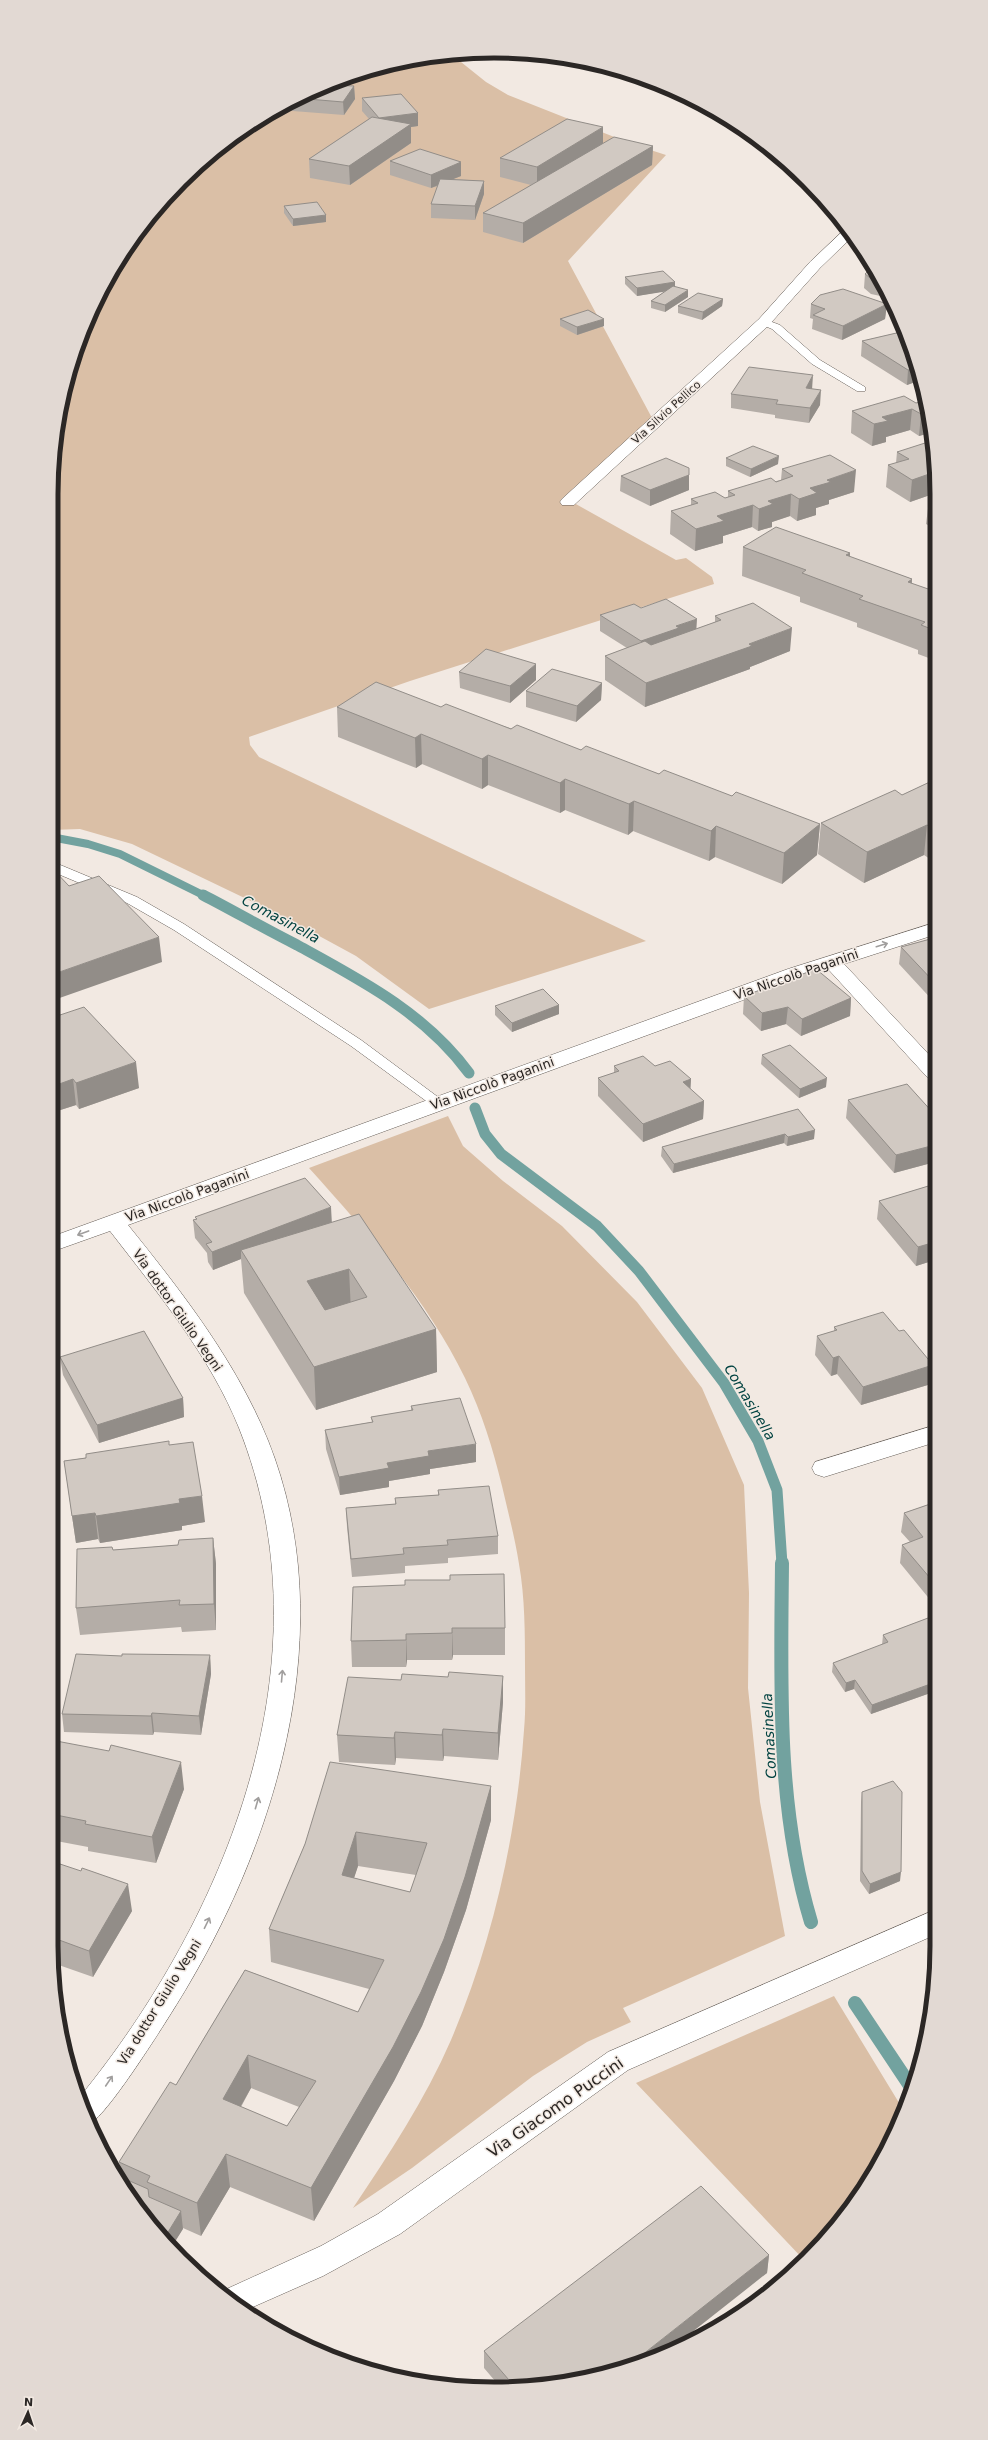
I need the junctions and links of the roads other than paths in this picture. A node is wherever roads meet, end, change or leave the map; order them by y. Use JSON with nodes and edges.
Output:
{"nodes":[{"id":1,"x":845,"y":236,"type":"edge"},
{"id":2,"x":764,"y":322,"type":"junction"},
{"id":3,"x":861,"y":389,"type":"dead end"},
{"id":4,"x":568,"y":502,"type":"dead end"},
{"id":5,"x":58,"y":869,"type":"edge"},
{"id":6,"x":930,"y":930,"type":"edge"},
{"id":7,"x":831,"y":961,"type":"junction"},
{"id":8,"x":930,"y":1069,"type":"edge"},
{"id":9,"x":438,"y":1103,"type":"junction"},
{"id":10,"x":114,"y":1222,"type":"junction"},
{"id":11,"x":58,"y":1242,"type":"edge"},
{"id":12,"x":930,"y":1435,"type":"edge"},
{"id":13,"x":824,"y":1468,"type":"dead end"},
{"id":14,"x":930,"y":1924,"type":"edge"},
{"id":15,"x":89,"y":2107,"type":"edge"},
{"id":16,"x":238,"y":2299,"type":"edge"}],
"edges":[{"from":1,"to":2,"type":"street","name":"Via Silvio Pellico"},
{"from":2,"to":3,"type":"lane"},
{"from":2,"to":4,"type":"street","name":"Via Silvio Pellico"},
{"from":5,"to":9,"type":"lane"},
{"from":7,"to":6,"type":"street","name":"Via Niccolò Paganini","one_way":true},
{"from":7,"to":8,"type":"street"},
{"from":7,"to":9,"type":"street","name":"Via Niccolò Paganini"},
{"from":9,"to":10,"type":"street","name":"Via Niccolò Paganini"},
{"from":10,"to":11,"type":"street","name":"Via Niccolò Paganini","one_way":true},
{"from":15,"to":10,"type":"street","name":"Via dottor Giulio Vegni","one_way":true},
{"from":12,"to":13,"type":"street"},
{"from":14,"to":16,"type":"street","name":"Via Giacomo Puccini"}]}
